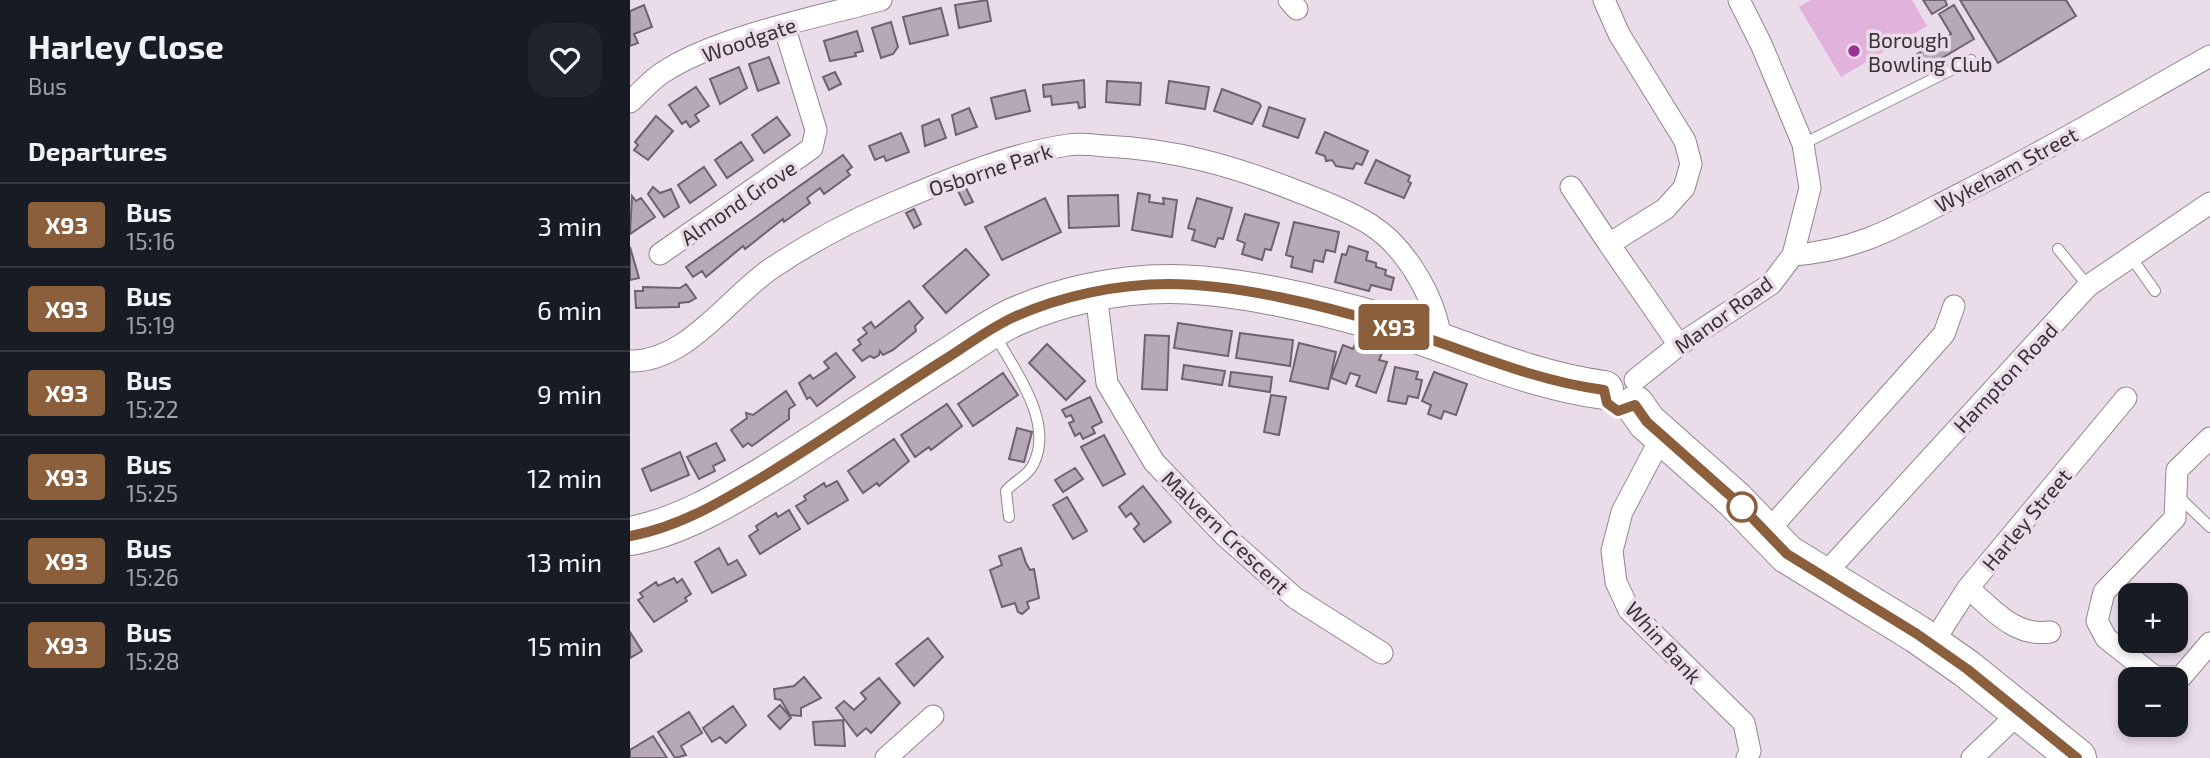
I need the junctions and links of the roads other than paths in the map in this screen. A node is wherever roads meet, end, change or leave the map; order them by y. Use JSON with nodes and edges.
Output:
{"nodes":[{"id":1,"x":881,"y":0,"type":"edge"},
{"id":2,"x":1604,"y":0,"type":"edge"},
{"id":3,"x":1739,"y":0,"type":"edge"},
{"id":4,"x":784,"y":26,"type":"junction"},
{"id":5,"x":2210,"y":55,"type":"edge"},
{"id":6,"x":1971,"y":60,"type":"dead end"},
{"id":7,"x":630,"y":102,"type":"edge"},
{"id":8,"x":1803,"y":144,"type":"junction"},
{"id":9,"x":1571,"y":187,"type":"dead end"},
{"id":10,"x":2210,"y":202,"type":"edge"},
{"id":11,"x":1609,"y":244,"type":"junction"},
{"id":12,"x":2058,"y":249,"type":"dead end"},
{"id":13,"x":660,"y":254,"type":"dead end"},
{"id":14,"x":1793,"y":255,"type":"junction"},
{"id":15,"x":2131,"y":257,"type":"junction"},
{"id":16,"x":2088,"y":286,"type":"junction"},
{"id":17,"x":2155,"y":291,"type":"dead end"},
{"id":18,"x":1096,"y":293,"type":"junction"},
{"id":19,"x":1954,"y":306,"type":"dead end"},
{"id":20,"x":992,"y":329,"type":"junction"},
{"id":21,"x":1441,"y":344,"type":"junction"},
{"id":22,"x":1679,"y":345,"type":"junction"},
{"id":23,"x":630,"y":361,"type":"edge"},
{"id":24,"x":1625,"y":392,"type":"junction"},
{"id":25,"x":2126,"y":398,"type":"dead end"},
{"id":26,"x":1662,"y":436,"type":"junction"},
{"id":27,"x":2210,"y":438,"type":"edge"},
{"id":28,"x":2176,"y":494,"type":"junction"},
{"id":29,"x":1009,"y":517,"type":"dead end"},
{"id":30,"x":671,"y":524,"type":"junction"},
{"id":31,"x":2210,"y":527,"type":"edge"},
{"id":32,"x":1767,"y":532,"type":"junction"},
{"id":33,"x":630,"y":536,"type":"edge"},
{"id":34,"x":630,"y":547,"type":"edge"},
{"id":35,"x":1822,"y":577,"type":"junction"},
{"id":36,"x":1968,"y":588,"type":"junction"},
{"id":37,"x":2050,"y":632,"type":"dead end"},
{"id":38,"x":2210,"y":643,"type":"edge"},
{"id":39,"x":1932,"y":644,"type":"junction"},
{"id":40,"x":1382,"y":653,"type":"dead end"},
{"id":41,"x":2020,"y":712,"type":"junction"},
{"id":42,"x":933,"y":716,"type":"dead end"},
{"id":43,"x":886,"y":758,"type":"edge"},
{"id":44,"x":1747,"y":758,"type":"edge"},
{"id":45,"x":1972,"y":758,"type":"edge"},
{"id":46,"x":2077,"y":758,"type":"edge"}],
"edges":[{"from":1,"to":4,"type":"street","name":"Woodgate"},
{"from":2,"to":11,"type":"street"},
{"from":3,"to":8,"type":"street","name":"Manor Road"},
{"from":4,"to":7,"type":"street","name":"Woodgate"},
{"from":4,"to":13,"type":"street","name":"Almond Grove"},
{"from":5,"to":14,"type":"street","name":"Wykeham Street"},
{"from":6,"to":8,"type":"lane"},
{"from":8,"to":14,"type":"street","name":"Manor Road"},
{"from":9,"to":11,"type":"street"},
{"from":10,"to":15,"type":"street","name":"Hampton Road"},
{"from":11,"to":22,"type":"street"},
{"from":12,"to":16,"type":"lane"},
{"from":14,"to":22,"type":"street","name":"Manor Road"},
{"from":15,"to":16,"type":"street","name":"Hampton Road"},
{"from":15,"to":17,"type":"lane"},
{"from":16,"to":35,"type":"street","name":"Hampton Road"},
{"from":18,"to":20,"type":"highway"},
{"from":18,"to":21,"type":"highway"},
{"from":18,"to":40,"type":"street","name":"Malvern Crescent"},
{"from":19,"to":32,"type":"street"},
{"from":20,"to":29,"type":"lane"},
{"from":20,"to":30,"type":"highway"},
{"from":21,"to":23,"type":"street","name":"Osborne Park"},
{"from":21,"to":24,"type":"highway"},
{"from":22,"to":24,"type":"street","name":"Manor Road"},
{"from":24,"to":26,"type":"highway"},
{"from":25,"to":36,"type":"street","name":"Harley Street"},
{"from":26,"to":32,"type":"highway"},
{"from":26,"to":44,"type":"street","name":"Whin Bank"},
{"from":27,"to":28,"type":"street"},
{"from":28,"to":31,"type":"lane"},
{"from":28,"to":38,"type":"street"},
{"from":30,"to":33,"type":"highway"},
{"from":30,"to":34,"type":"street"},
{"from":32,"to":35,"type":"highway"},
{"from":35,"to":39,"type":"highway"},
{"from":36,"to":37,"type":"street"},
{"from":36,"to":39,"type":"street","name":"Harley Street"},
{"from":39,"to":41,"type":"highway"},
{"from":41,"to":45,"type":"street"},
{"from":41,"to":46,"type":"highway"},
{"from":42,"to":43,"type":"street"}]}
